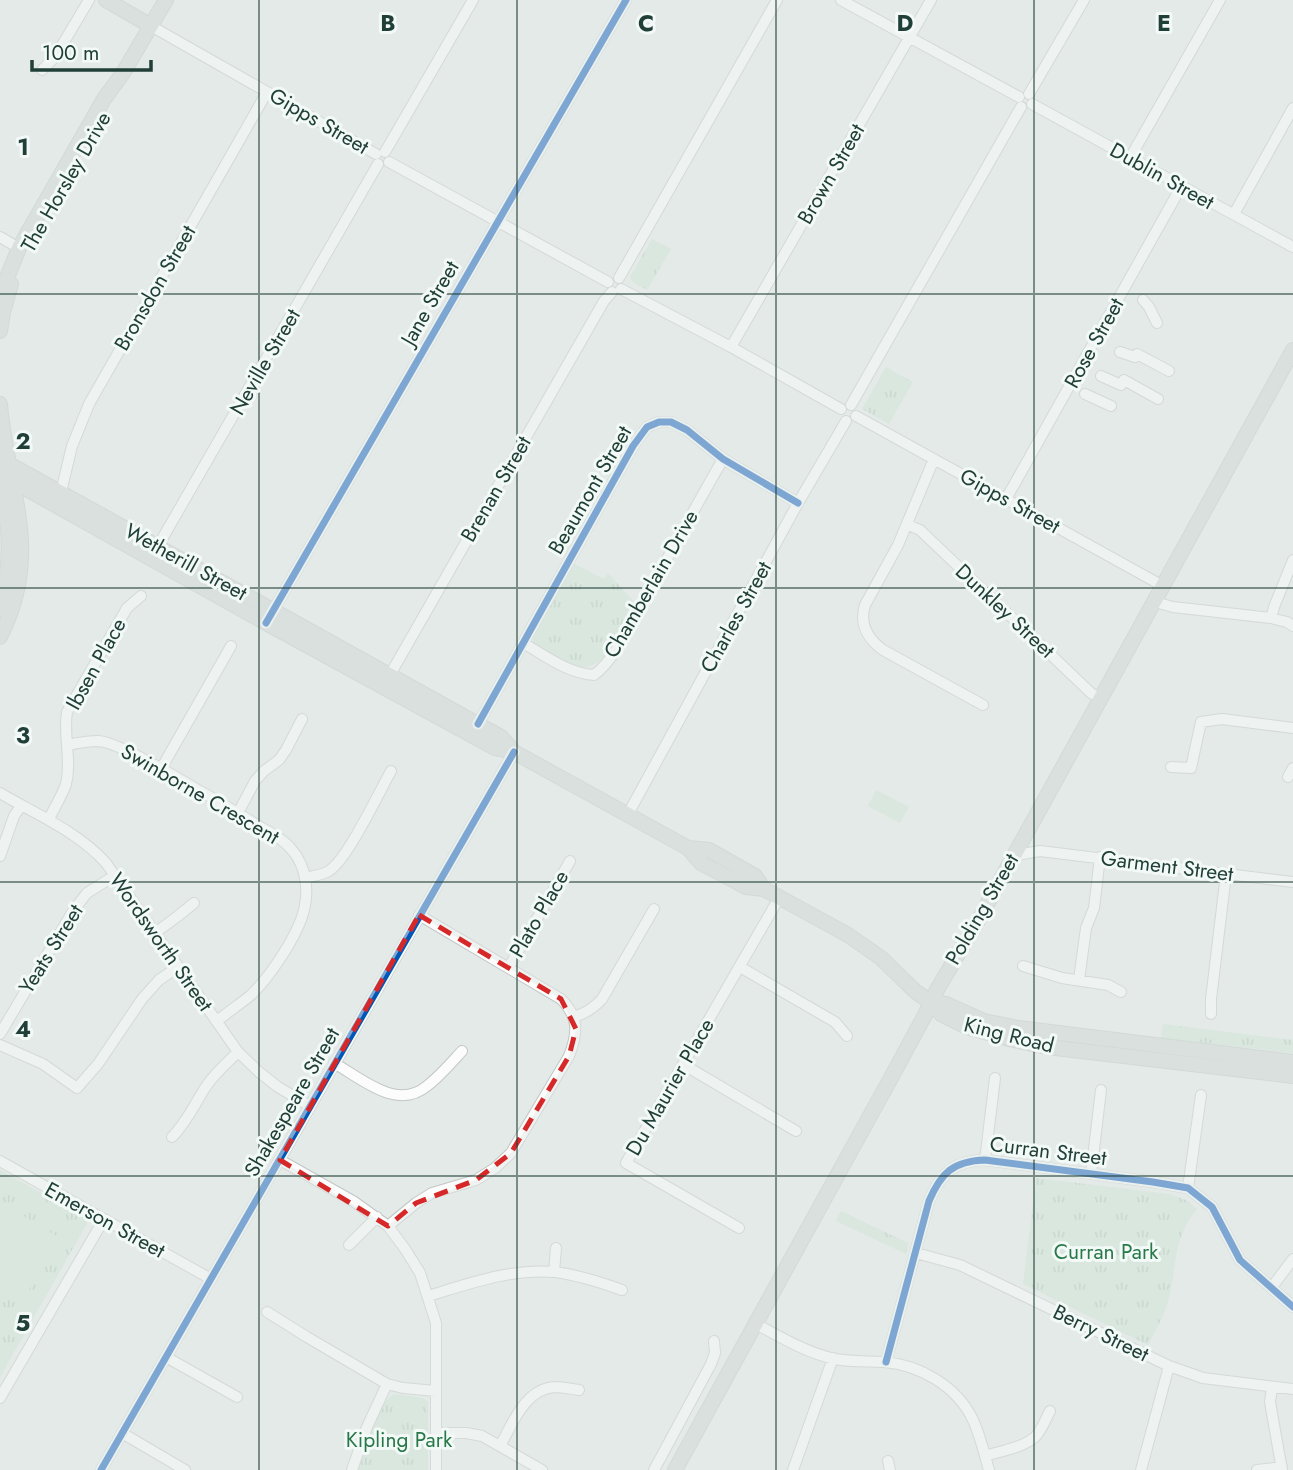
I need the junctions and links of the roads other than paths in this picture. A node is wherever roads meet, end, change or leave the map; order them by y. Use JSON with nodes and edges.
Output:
{"nodes":[{"id":1,"x":89,"y":0,"type":"edge"},
{"id":2,"x":106,"y":0,"type":"edge"},
{"id":3,"x":166,"y":0,"type":"edge"},
{"id":4,"x":473,"y":0,"type":"edge"},
{"id":5,"x":626,"y":0,"type":"edge"},
{"id":6,"x":777,"y":0,"type":"edge"},
{"id":7,"x":841,"y":0,"type":"edge"},
{"id":8,"x":931,"y":0,"type":"edge"},
{"id":9,"x":1084,"y":0,"type":"edge"},
{"id":10,"x":1220,"y":0,"type":"edge"},
{"id":11,"x":152,"y":26,"type":"junction"},
{"id":12,"x":909,"y":38,"type":"junction"},
{"id":13,"x":42,"y":70,"type":"dead end"},
{"id":14,"x":123,"y":73,"type":"junction"},
{"id":15,"x":267,"y":92,"type":"junction"},
{"id":16,"x":1025,"y":101,"type":"junction"},
{"id":17,"x":1293,"y":108,"type":"edge"},
{"id":18,"x":382,"y":158,"type":"junction"},
{"id":19,"x":1130,"y":158,"type":"junction"},
{"id":20,"x":1181,"y":187,"type":"junction"},
{"id":21,"x":1234,"y":214,"type":"junction"},
{"id":22,"x":497,"y":221,"type":"junction"},
{"id":23,"x":0,"y":237,"type":"edge"},
{"id":24,"x":1293,"y":247,"type":"edge"},
{"id":25,"x":19,"y":248,"type":"junction"},
{"id":26,"x":615,"y":285,"type":"junction"},
{"id":27,"x":0,"y":295,"type":"edge"},
{"id":28,"x":1143,"y":300,"type":"dead end"},
{"id":29,"x":1157,"y":323,"type":"dead end"},
{"id":30,"x":0,"y":331,"type":"edge"},
{"id":31,"x":731,"y":347,"type":"junction"},
{"id":32,"x":1293,"y":350,"type":"edge"},
{"id":33,"x":1120,"y":352,"type":"dead end"},
{"id":34,"x":1169,"y":371,"type":"dead end"},
{"id":35,"x":1101,"y":376,"type":"dead end"},
{"id":36,"x":1085,"y":394,"type":"dead end"},
{"id":37,"x":1158,"y":399,"type":"dead end"},
{"id":38,"x":0,"y":404,"type":"edge"},
{"id":39,"x":1111,"y":406,"type":"dead end"},
{"id":40,"x":846,"y":407,"type":"junction"},
{"id":41,"x":851,"y":419,"type":"junction"},
{"id":42,"x":723,"y":459,"type":"junction"},
{"id":43,"x":934,"y":459,"type":"junction"},
{"id":44,"x":4,"y":472,"type":"edge"},
{"id":45,"x":61,"y":492,"type":"junction"},
{"id":46,"x":1006,"y":499,"type":"junction"},
{"id":47,"x":798,"y":503,"type":"junction"},
{"id":48,"x":67,"y":512,"type":"junction"},
{"id":49,"x":21,"y":524,"type":"junction"},
{"id":50,"x":908,"y":524,"type":"junction"},
{"id":51,"x":155,"y":553,"type":"junction"},
{"id":52,"x":1293,"y":560,"type":"edge"},
{"id":53,"x":1163,"y":586,"type":"junction"},
{"id":54,"x":141,"y":596,"type":"dead end"},
{"id":55,"x":1155,"y":602,"type":"junction"},
{"id":56,"x":0,"y":609,"type":"edge"},
{"id":57,"x":270,"y":617,"type":"junction"},
{"id":58,"x":1271,"y":618,"type":"junction"},
{"id":59,"x":1293,"y":626,"type":"edge"},
{"id":60,"x":0,"y":637,"type":"edge"},
{"id":61,"x":523,"y":643,"type":"junction"},
{"id":62,"x":231,"y":646,"type":"dead end"},
{"id":63,"x":386,"y":681,"type":"junction"},
{"id":64,"x":1101,"y":699,"type":"junction"},
{"id":65,"x":983,"y":705,"type":"dead end"},
{"id":66,"x":302,"y":719,"type":"dead end"},
{"id":67,"x":478,"y":724,"type":"junction"},
{"id":68,"x":1293,"y":728,"type":"edge"},
{"id":69,"x":67,"y":745,"type":"junction"},
{"id":70,"x":513,"y":752,"type":"junction"},
{"id":71,"x":1171,"y":767,"type":"dead end"},
{"id":72,"x":161,"y":769,"type":"junction"},
{"id":73,"x":391,"y":771,"type":"dead end"},
{"id":74,"x":0,"y":793,"type":"edge"},
{"id":75,"x":21,"y":806,"type":"junction"},
{"id":76,"x":238,"y":813,"type":"junction"},
{"id":77,"x":628,"y":814,"type":"junction"},
{"id":78,"x":49,"y":819,"type":"junction"},
{"id":79,"x":1028,"y":830,"type":"junction"},
{"id":80,"x":1041,"y":851,"type":"junction"},
{"id":81,"x":0,"y":856,"type":"edge"},
{"id":82,"x":1100,"y":857,"type":"junction"},
{"id":83,"x":1012,"y":858,"type":"junction"},
{"id":84,"x":570,"y":861,"type":"dead end"},
{"id":85,"x":1226,"y":874,"type":"junction"},
{"id":86,"x":114,"y":876,"type":"junction"},
{"id":87,"x":306,"y":878,"type":"junction"},
{"id":88,"x":1293,"y":882,"type":"edge"},
{"id":89,"x":779,"y":898,"type":"junction"},
{"id":90,"x":194,"y":903,"type":"dead end"},
{"id":91,"x":654,"y":909,"type":"dead end"},
{"id":92,"x":419,"y":915,"type":"junction"},
{"id":93,"x":155,"y":933,"type":"junction"},
{"id":94,"x":1023,"y":966,"type":"dead end"},
{"id":95,"x":178,"y":967,"type":"junction"},
{"id":96,"x":509,"y":967,"type":"junction"},
{"id":97,"x":740,"y":967,"type":"junction"},
{"id":98,"x":1079,"y":980,"type":"junction"},
{"id":99,"x":1121,"y":992,"type":"dead end"},
{"id":100,"x":931,"y":1002,"type":"junction"},
{"id":101,"x":1212,"y":1014,"type":"dead end"},
{"id":102,"x":574,"y":1017,"type":"junction"},
{"id":103,"x":217,"y":1021,"type":"junction"},
{"id":104,"x":0,"y":1034,"type":"edge"},
{"id":105,"x":847,"y":1036,"type":"dead end"},
{"id":106,"x":0,"y":1045,"type":"edge"},
{"id":107,"x":462,"y":1051,"type":"dead end"},
{"id":108,"x":238,"y":1052,"type":"junction"},
{"id":109,"x":1293,"y":1062,"type":"edge"},
{"id":110,"x":334,"y":1063,"type":"junction"},
{"id":111,"x":684,"y":1065,"type":"junction"},
{"id":112,"x":1293,"y":1076,"type":"edge"},
{"id":113,"x":995,"y":1078,"type":"dead end"},
{"id":114,"x":1101,"y":1090,"type":"dead end"},
{"id":115,"x":1201,"y":1095,"type":"dead end"},
{"id":116,"x":310,"y":1106,"type":"junction"},
{"id":117,"x":796,"y":1131,"type":"dead end"},
{"id":118,"x":172,"y":1137,"type":"dead end"},
{"id":119,"x":279,"y":1160,"type":"junction"},
{"id":120,"x":985,"y":1160,"type":"junction"},
{"id":121,"x":0,"y":1161,"type":"edge"},
{"id":122,"x":1091,"y":1174,"type":"junction"},
{"id":123,"x":1188,"y":1188,"type":"junction"},
{"id":124,"x":377,"y":1217,"type":"junction"},
{"id":125,"x":104,"y":1219,"type":"junction"},
{"id":126,"x":388,"y":1226,"type":"junction"},
{"id":127,"x":739,"y":1228,"type":"dead end"},
{"id":128,"x":349,"y":1245,"type":"dead end"},
{"id":129,"x":556,"y":1248,"type":"dead end"},
{"id":130,"x":916,"y":1253,"type":"junction"},
{"id":131,"x":1293,"y":1259,"type":"edge"},
{"id":132,"x":554,"y":1272,"type":"junction"},
{"id":133,"x":211,"y":1279,"type":"junction"},
{"id":134,"x":1272,"y":1287,"type":"junction"},
{"id":135,"x":622,"y":1290,"type":"dead end"},
{"id":136,"x":428,"y":1296,"type":"junction"},
{"id":137,"x":1293,"y":1307,"type":"edge"},
{"id":138,"x":267,"y":1312,"type":"dead end"},
{"id":139,"x":756,"y":1324,"type":"junction"},
{"id":140,"x":714,"y":1341,"type":"dead end"},
{"id":141,"x":166,"y":1357,"type":"junction"},
{"id":142,"x":833,"y":1358,"type":"junction"},
{"id":143,"x":886,"y":1362,"type":"junction"},
{"id":144,"x":1170,"y":1366,"type":"junction"},
{"id":145,"x":387,"y":1384,"type":"junction"},
{"id":146,"x":1272,"y":1387,"type":"junction"},
{"id":147,"x":1293,"y":1389,"type":"edge"},
{"id":148,"x":579,"y":1390,"type":"dead end"},
{"id":149,"x":436,"y":1391,"type":"junction"},
{"id":150,"x":237,"y":1397,"type":"dead end"},
{"id":151,"x":0,"y":1398,"type":"edge"},
{"id":152,"x":1049,"y":1411,"type":"dead end"},
{"id":153,"x":122,"y":1433,"type":"junction"},
{"id":154,"x":436,"y":1433,"type":"junction"},
{"id":155,"x":500,"y":1446,"type":"junction"},
{"id":156,"x":985,"y":1456,"type":"junction"},
{"id":157,"x":1282,"y":1468,"type":"edge"},
{"id":158,"x":101,"y":1470,"type":"edge"},
{"id":159,"x":186,"y":1470,"type":"edge"},
{"id":160,"x":352,"y":1470,"type":"edge"},
{"id":161,"x":436,"y":1470,"type":"edge"},
{"id":162,"x":542,"y":1470,"type":"edge"},
{"id":163,"x":653,"y":1470,"type":"edge"},
{"id":164,"x":675,"y":1470,"type":"edge"},
{"id":165,"x":793,"y":1470,"type":"edge"},
{"id":166,"x":989,"y":1470,"type":"edge"},
{"id":167,"x":1141,"y":1470,"type":"edge"},
{"id":168,"x":1257,"y":1470,"type":"edge"}],
"edges":[{"from":1,"to":13,"type":"street"},
{"from":2,"to":11,"type":"main road"},
{"from":3,"to":11,"type":"main road","name":"The Horsley Drive"},
{"from":4,"to":18,"type":"street","name":"Neville Street"},
{"from":5,"to":22,"type":"street","name":"Jane Street"},
{"from":6,"to":26,"type":"street","name":"Brenan Street"},
{"from":7,"to":12,"type":"street","name":"Dublin Street"},
{"from":8,"to":12,"type":"street","name":"Brown Street"},
{"from":9,"to":16,"type":"street"},
{"from":10,"to":19,"type":"street"},
{"from":11,"to":14,"type":"main road","name":"The Horsley Drive"},
{"from":11,"to":15,"type":"street","name":"Gipps Street"},
{"from":12,"to":16,"type":"street","name":"Dublin Street"},
{"from":12,"to":31,"type":"street","name":"Brown Street"},
{"from":14,"to":25,"type":"main road","name":"The Horsley Drive"},
{"from":14,"to":30,"type":"main road","name":"The Horsley Drive"},
{"from":15,"to":18,"type":"street","name":"Gipps Street"},
{"from":15,"to":45,"type":"street","name":"Bronsdon Street"},
{"from":16,"to":19,"type":"street","name":"Dublin Street"},
{"from":16,"to":40,"type":"street"},
{"from":17,"to":21,"type":"street"},
{"from":18,"to":22,"type":"street","name":"Gipps Street"},
{"from":18,"to":51,"type":"street","name":"Neville Street"},
{"from":19,"to":20,"type":"street","name":"Dublin Street"},
{"from":20,"to":21,"type":"street","name":"Dublin Street"},
{"from":20,"to":46,"type":"street","name":"Rose Street"},
{"from":21,"to":24,"type":"street","name":"Dublin Street"},
{"from":22,"to":26,"type":"street","name":"Gipps Street"},
{"from":22,"to":57,"type":"street","name":"Jane Street"},
{"from":23,"to":25,"type":"street"},
{"from":25,"to":27,"type":"main road","name":"The Horsley Drive"},
{"from":26,"to":31,"type":"street","name":"Gipps Street"},
{"from":26,"to":63,"type":"street","name":"Brenan Street"},
{"from":28,"to":29,"type":"street"},
{"from":31,"to":40,"type":"street","name":"Gipps Street"},
{"from":32,"to":53,"type":"main road","name":"Polding Street"},
{"from":33,"to":34,"type":"street"},
{"from":35,"to":37,"type":"street"},
{"from":36,"to":39,"type":"street"},
{"from":38,"to":44,"type":"main road"},
{"from":40,"to":41,"type":"street"},
{"from":41,"to":43,"type":"street","name":"Gipps Street"},
{"from":41,"to":47,"type":"street","name":"Charles Street"},
{"from":42,"to":47,"type":"street","name":"Beaumont Street"},
{"from":42,"to":61,"type":"street","name":"Chamberlain Drive"},
{"from":42,"to":61,"type":"street","name":"Beaumont Street"},
{"from":43,"to":46,"type":"street","name":"Gipps Street"},
{"from":43,"to":50,"type":"street"},
{"from":44,"to":45,"type":"main road","name":"Wetherill Street"},
{"from":44,"to":48,"type":"main road","name":"Wetherill Street"},
{"from":44,"to":49,"type":"main road"},
{"from":44,"to":56,"type":"main road"},
{"from":45,"to":51,"type":"main road","name":"Wetherill Street"},
{"from":46,"to":53,"type":"street","name":"Gipps Street"},
{"from":47,"to":77,"type":"street","name":"Charles Street"},
{"from":48,"to":49,"type":"main road"},
{"from":48,"to":51,"type":"main road","name":"Wetherill Street"},
{"from":49,"to":60,"type":"main road"},
{"from":50,"to":64,"type":"street","name":"Dunkley Street"},
{"from":50,"to":65,"type":"street"},
{"from":51,"to":57,"type":"main road","name":"Wetherill Street"},
{"from":52,"to":58,"type":"street"},
{"from":53,"to":55,"type":"main road","name":"Polding Street"},
{"from":54,"to":69,"type":"street","name":"Ibsen Place"},
{"from":55,"to":58,"type":"street"},
{"from":55,"to":64,"type":"main road","name":"Polding Street"},
{"from":57,"to":63,"type":"main road","name":"Wetherill Street"},
{"from":58,"to":59,"type":"street"},
{"from":61,"to":67,"type":"street","name":"Beaumont Street"},
{"from":62,"to":72,"type":"street"},
{"from":63,"to":67,"type":"main road","name":"Wetherill Street"},
{"from":63,"to":70,"type":"main road","name":"Wetherill Street"},
{"from":64,"to":79,"type":"main road","name":"Polding Street"},
{"from":66,"to":76,"type":"street"},
{"from":67,"to":70,"type":"main road","name":"Wetherill Street"},
{"from":68,"to":71,"type":"street"},
{"from":69,"to":72,"type":"street","name":"Swinborne Crescent"},
{"from":69,"to":78,"type":"street","name":"Ibsen Place"},
{"from":70,"to":77,"type":"main road","name":"Wetherill Street"},
{"from":70,"to":92,"type":"street","name":"Shakespeare Street"},
{"from":72,"to":76,"type":"street","name":"Swinborne Crescent"},
{"from":73,"to":87,"type":"street"},
{"from":74,"to":75,"type":"street","name":"Wordsworth Street"},
{"from":75,"to":78,"type":"street","name":"Wordsworth Street"},
{"from":75,"to":81,"type":"street"},
{"from":76,"to":87,"type":"street","name":"Swinborne Crescent"},
{"from":77,"to":89,"type":"main road","name":"Wetherill Street"},
{"from":78,"to":86,"type":"street","name":"Wordsworth Street"},
{"from":79,"to":80,"type":"street"},
{"from":79,"to":83,"type":"main road","name":"Polding Street"},
{"from":80,"to":82,"type":"street","name":"Garment Street"},
{"from":80,"to":83,"type":"street","name":"Garment Street"},
{"from":82,"to":85,"type":"street","name":"Garment Street"},
{"from":82,"to":98,"type":"street"},
{"from":83,"to":100,"type":"main road","name":"Polding Street"},
{"from":84,"to":96,"type":"street","name":"Plato Place"},
{"from":85,"to":88,"type":"street","name":"Garment Street"},
{"from":85,"to":101,"type":"street"},
{"from":86,"to":93,"type":"street","name":"Wordsworth Street"},
{"from":86,"to":104,"type":"street","name":"Yeats Street"},
{"from":87,"to":103,"type":"street"},
{"from":89,"to":97,"type":"street","name":"Du Maurier Place"},
{"from":89,"to":100,"type":"main road","name":"Wetherill Street"},
{"from":90,"to":93,"type":"street"},
{"from":91,"to":102,"type":"street"},
{"from":92,"to":96,"type":"street"},
{"from":92,"to":110,"type":"street","name":"Shakespeare Street"},
{"from":93,"to":95,"type":"street","name":"Wordsworth Street"},
{"from":94,"to":98,"type":"street"},
{"from":95,"to":103,"type":"street","name":"Wordsworth Street"},
{"from":95,"to":106,"type":"street"},
{"from":96,"to":102,"type":"street"},
{"from":97,"to":105,"type":"street"},
{"from":97,"to":111,"type":"street","name":"Du Maurier Place"},
{"from":98,"to":99,"type":"street"},
{"from":100,"to":109,"type":"main road","name":"King Road"},
{"from":100,"to":112,"type":"main road","name":"King Road"},
{"from":100,"to":139,"type":"main road","name":"Polding Street"},
{"from":102,"to":126,"type":"street"},
{"from":103,"to":108,"type":"street","name":"Wordsworth Street"},
{"from":107,"to":110,"type":"street"},
{"from":108,"to":116,"type":"street","name":"Wordsworth Street"},
{"from":108,"to":118,"type":"street"},
{"from":110,"to":116,"type":"street","name":"Shakespeare Street"},
{"from":111,"to":117,"type":"street"},
{"from":111,"to":127,"type":"street","name":"Du Maurier Place"},
{"from":113,"to":120,"type":"street"},
{"from":114,"to":122,"type":"street"},
{"from":115,"to":123,"type":"street"},
{"from":116,"to":119,"type":"street","name":"Shakespeare Street"},
{"from":119,"to":124,"type":"street"},
{"from":119,"to":133,"type":"street","name":"Shakespeare Street"},
{"from":120,"to":122,"type":"street","name":"Curran Street"},
{"from":120,"to":130,"type":"street","name":"Curran Street"},
{"from":121,"to":125,"type":"street","name":"Emerson Street"},
{"from":122,"to":123,"type":"street","name":"Curran Street"},
{"from":123,"to":134,"type":"street"},
{"from":124,"to":126,"type":"street"},
{"from":124,"to":128,"type":"street"},
{"from":125,"to":133,"type":"street","name":"Emerson Street"},
{"from":125,"to":151,"type":"street"},
{"from":126,"to":136,"type":"street"},
{"from":129,"to":132,"type":"street"},
{"from":130,"to":143,"type":"street","name":"Curran Street"},
{"from":130,"to":144,"type":"street","name":"Berry Street"},
{"from":131,"to":134,"type":"street"},
{"from":132,"to":135,"type":"street"},
{"from":132,"to":136,"type":"street"},
{"from":133,"to":141,"type":"street","name":"Shakespeare Street"},
{"from":134,"to":137,"type":"street"},
{"from":136,"to":149,"type":"street"},
{"from":138,"to":145,"type":"street"},
{"from":139,"to":142,"type":"street"},
{"from":139,"to":164,"type":"main road","name":"Polding Street"},
{"from":140,"to":163,"type":"street"},
{"from":141,"to":150,"type":"street"},
{"from":141,"to":153,"type":"street","name":"Shakespeare Street"},
{"from":142,"to":143,"type":"street"},
{"from":142,"to":165,"type":"street"},
{"from":143,"to":156,"type":"street"},
{"from":144,"to":146,"type":"street","name":"Berry Street"},
{"from":144,"to":167,"type":"street"},
{"from":145,"to":149,"type":"street"},
{"from":145,"to":160,"type":"street"},
{"from":146,"to":147,"type":"street","name":"Berry Street"},
{"from":146,"to":157,"type":"street"},
{"from":148,"to":155,"type":"street"},
{"from":149,"to":154,"type":"street"},
{"from":152,"to":156,"type":"street"},
{"from":153,"to":158,"type":"street","name":"Shakespeare Street"},
{"from":153,"to":159,"type":"street"},
{"from":154,"to":155,"type":"street"},
{"from":154,"to":161,"type":"street"},
{"from":155,"to":162,"type":"street"},
{"from":156,"to":166,"type":"street"},
{"from":157,"to":168,"type":"street"}]}
